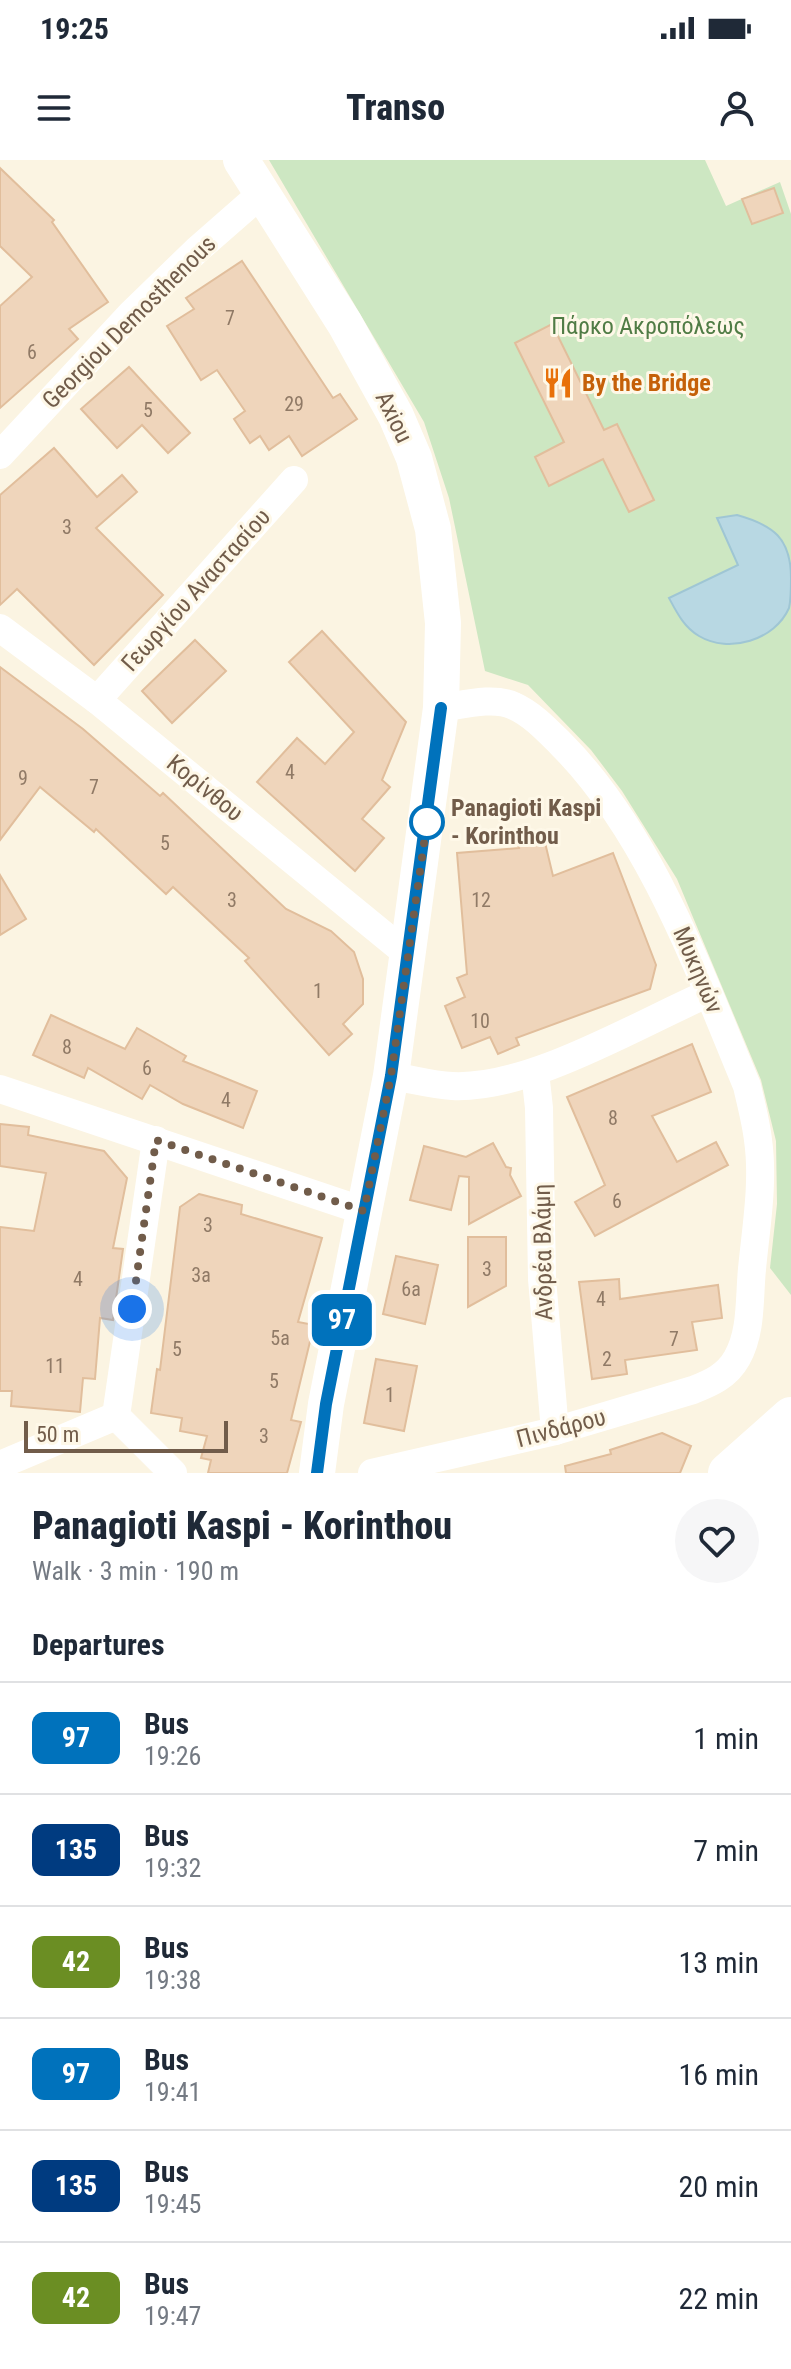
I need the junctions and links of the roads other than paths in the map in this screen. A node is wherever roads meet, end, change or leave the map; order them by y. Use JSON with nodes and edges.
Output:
{"nodes":[{"id":1,"x":241,"y":160,"type":"edge"},
{"id":2,"x":262,"y":193,"type":"junction"},
{"id":3,"x":0,"y":455,"type":"edge"},
{"id":4,"x":294,"y":480,"type":"dead end"},
{"id":5,"x":0,"y":628,"type":"edge"},
{"id":6,"x":97,"y":700,"type":"junction"},
{"id":7,"x":441,"y":708,"type":"junction"},
{"id":8,"x":406,"y":953,"type":"junction"},
{"id":9,"x":707,"y":994,"type":"junction"},
{"id":10,"x":535,"y":1072,"type":"junction"},
{"id":11,"x":391,"y":1076,"type":"junction"},
{"id":12,"x":0,"y":1089,"type":"edge"},
{"id":13,"x":156,"y":1140,"type":"junction"},
{"id":14,"x":364,"y":1211,"type":"junction"},
{"id":15,"x":737,"y":1357,"type":"joint"},
{"id":16,"x":116,"y":1416,"type":"junction"},
{"id":17,"x":791,"y":1417,"type":"edge"},
{"id":18,"x":555,"y":1431,"type":"junction"},
{"id":19,"x":791,"y":1460,"type":"edge"},
{"id":20,"x":0,"y":1465,"type":"edge"},
{"id":21,"x":173,"y":1473,"type":"edge"},
{"id":22,"x":317,"y":1473,"type":"edge"},
{"id":23,"x":372,"y":1473,"type":"edge"},
{"id":24,"x":728,"y":1473,"type":"edge"},
{"id":25,"x":774,"y":1473,"type":"edge"}],
"edges":[{"from":1,"to":2,"type":"street","name":"Axiou"},
{"from":2,"to":3,"type":"street","name":"Georgiou Demosthenous"},
{"from":2,"to":7,"type":"street","name":"Axiou"},
{"from":4,"to":6,"type":"street","name":"Γεωργίου Αναστασίου"},
{"from":5,"to":6,"type":"street","name":"Κορίνθου"},
{"from":6,"to":8,"type":"street","name":"Κορίνθου"},
{"from":7,"to":8,"type":"street","name":"Axiou"},
{"from":7,"to":9,"type":"street","name":"Μυκηνών"},
{"from":8,"to":11,"type":"street","name":"Axiou"},
{"from":9,"to":10,"type":"street"},
{"from":9,"to":15,"type":"street","name":"Μυκηνών"},
{"from":10,"to":11,"type":"street"},
{"from":10,"to":18,"type":"street","name":"Ανδρέα Βλάμη"},
{"from":11,"to":14,"type":"street","name":"Axiou"},
{"from":12,"to":13,"type":"street"},
{"from":13,"to":14,"type":"street"},
{"from":13,"to":16,"type":"street"},
{"from":14,"to":22,"type":"street","name":"Axiou"},
{"from":15,"to":18,"type":"street","name":"Πινδάρου"},
{"from":16,"to":20,"type":"street"},
{"from":16,"to":21,"type":"street"},
{"from":17,"to":24,"type":"main road"},
{"from":18,"to":23,"type":"street","name":"Πινδάρου"},
{"from":19,"to":25,"type":"main road"}]}
